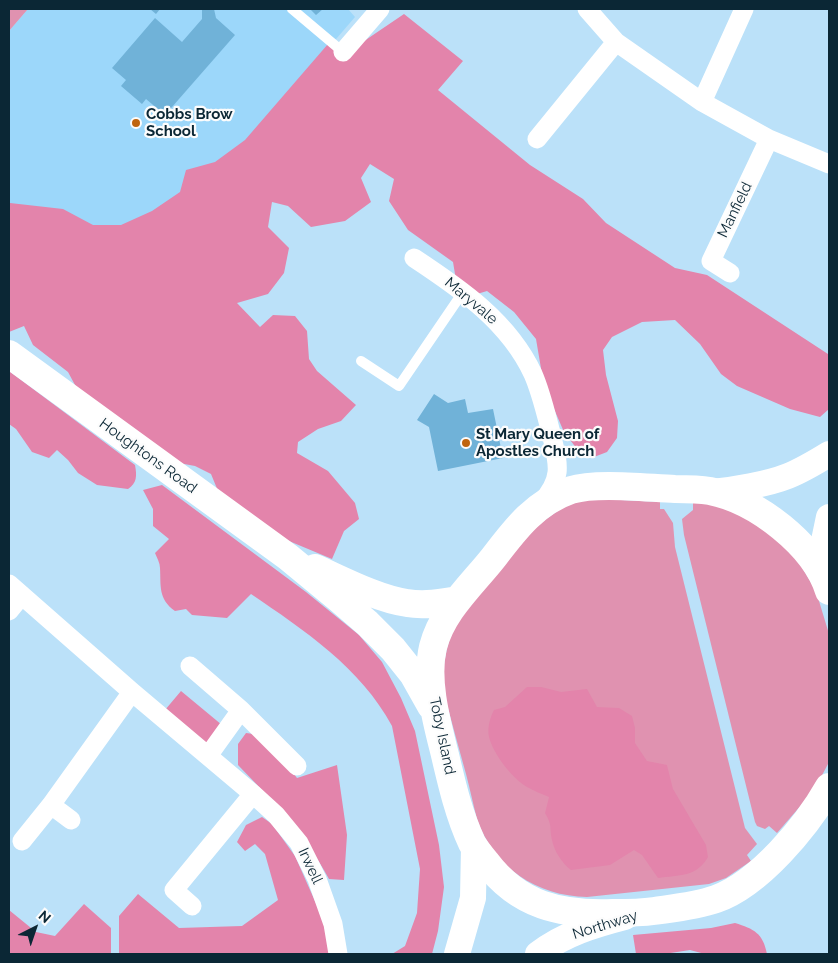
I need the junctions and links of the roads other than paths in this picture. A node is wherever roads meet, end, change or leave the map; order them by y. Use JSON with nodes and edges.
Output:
{"nodes":[{"id":1,"x":292,"y":9,"type":"edge"},
{"id":2,"x":380,"y":9,"type":"edge"},
{"id":3,"x":587,"y":9,"type":"edge"},
{"id":4,"x":744,"y":9,"type":"edge"},
{"id":5,"x":616,"y":42,"type":"junction"},
{"id":6,"x":343,"y":52,"type":"joint"},
{"id":7,"x":702,"y":102,"type":"junction"},
{"id":8,"x":537,"y":139,"type":"dead end"},
{"id":9,"x":769,"y":139,"type":"junction"},
{"id":10,"x":829,"y":164,"type":"edge"},
{"id":11,"x":414,"y":258,"type":"dead end"},
{"id":12,"x":730,"y":273,"type":"dead end"},
{"id":13,"x":463,"y":292,"type":"junction"},
{"id":14,"x":9,"y":354,"type":"edge"},
{"id":15,"x":361,"y":361,"type":"dead end"},
{"id":16,"x":829,"y":454,"type":"edge"},
{"id":17,"x":559,"y":465,"type":"junction"},
{"id":18,"x":595,"y":486,"type":"junction"},
{"id":19,"x":703,"y":490,"type":"junction"},
{"id":20,"x":537,"y":508,"type":"junction"},
{"id":21,"x":829,"y":517,"type":"edge"},
{"id":22,"x":288,"y":558,"type":"junction"},
{"id":23,"x":828,"y":586,"type":"edge"},
{"id":24,"x":15,"y":590,"type":"edge"},
{"id":25,"x":458,"y":600,"type":"junction"},
{"id":26,"x":9,"y":611,"type":"edge"},
{"id":27,"x":190,"y":666,"type":"dead end"},
{"id":28,"x":132,"y":692,"type":"junction"},
{"id":29,"x":241,"y":710,"type":"junction"},
{"id":30,"x":434,"y":711,"type":"junction"},
{"id":31,"x":208,"y":756,"type":"junction"},
{"id":32,"x":297,"y":766,"type":"dead end"},
{"id":33,"x":829,"y":788,"type":"edge"},
{"id":34,"x":254,"y":794,"type":"junction"},
{"id":35,"x":51,"y":805,"type":"junction"},
{"id":36,"x":72,"y":820,"type":"dead end"},
{"id":37,"x":829,"y":826,"type":"edge"},
{"id":38,"x":790,"y":840,"type":"junction"},
{"id":39,"x":22,"y":841,"type":"dead end"},
{"id":40,"x":474,"y":846,"type":"junction"},
{"id":41,"x":192,"y":906,"type":"dead end"},
{"id":42,"x":647,"y":912,"type":"junction"},
{"id":43,"x":338,"y":954,"type":"edge"},
{"id":44,"x":457,"y":954,"type":"edge"},
{"id":45,"x":538,"y":954,"type":"edge"}],
"edges":[{"from":1,"to":6,"type":"lane"},
{"from":2,"to":6,"type":"street"},
{"from":3,"to":5,"type":"street"},
{"from":4,"to":7,"type":"street"},
{"from":5,"to":7,"type":"street"},
{"from":5,"to":8,"type":"street"},
{"from":7,"to":9,"type":"street"},
{"from":9,"to":10,"type":"street"},
{"from":9,"to":12,"type":"street","name":"Manfield"},
{"from":11,"to":13,"type":"street","name":"Maryvale"},
{"from":13,"to":15,"type":"lane"},
{"from":13,"to":17,"type":"street","name":"Maryvale"},
{"from":14,"to":22,"type":"main road","name":"Houghtons Road"},
{"from":16,"to":19,"type":"street"},
{"from":17,"to":18,"type":"street"},
{"from":17,"to":20,"type":"street","name":"Maryvale"},
{"from":18,"to":19,"type":"main road","name":"Toby Island"},
{"from":18,"to":20,"type":"main road","name":"Toby Island"},
{"from":19,"to":23,"type":"main road","name":"Toby Island"},
{"from":20,"to":25,"type":"main road","name":"Toby Island"},
{"from":21,"to":23,"type":"street"},
{"from":22,"to":25,"type":"main road","name":"Houghtons Road"},
{"from":22,"to":30,"type":"main road","name":"Houghtons Road"},
{"from":24,"to":26,"type":"street","name":"Irwell"},
{"from":24,"to":28,"type":"street","name":"Irwell"},
{"from":25,"to":30,"type":"main road","name":"Toby Island"},
{"from":27,"to":29,"type":"street"},
{"from":28,"to":31,"type":"street","name":"Irwell"},
{"from":28,"to":35,"type":"street"},
{"from":29,"to":31,"type":"street"},
{"from":29,"to":32,"type":"street"},
{"from":30,"to":40,"type":"main road","name":"Toby Island"},
{"from":31,"to":34,"type":"street","name":"Irwell"},
{"from":33,"to":38,"type":"main road","name":"Toby Island"},
{"from":34,"to":41,"type":"street"},
{"from":34,"to":43,"type":"street","name":"Irwell"},
{"from":35,"to":36,"type":"street"},
{"from":35,"to":39,"type":"street"},
{"from":37,"to":38,"type":"main road"},
{"from":38,"to":42,"type":"main road","name":"Toby Island"},
{"from":40,"to":42,"type":"main road","name":"Toby Island"},
{"from":40,"to":44,"type":"street"},
{"from":42,"to":45,"type":"street","name":"Northway"}]}
